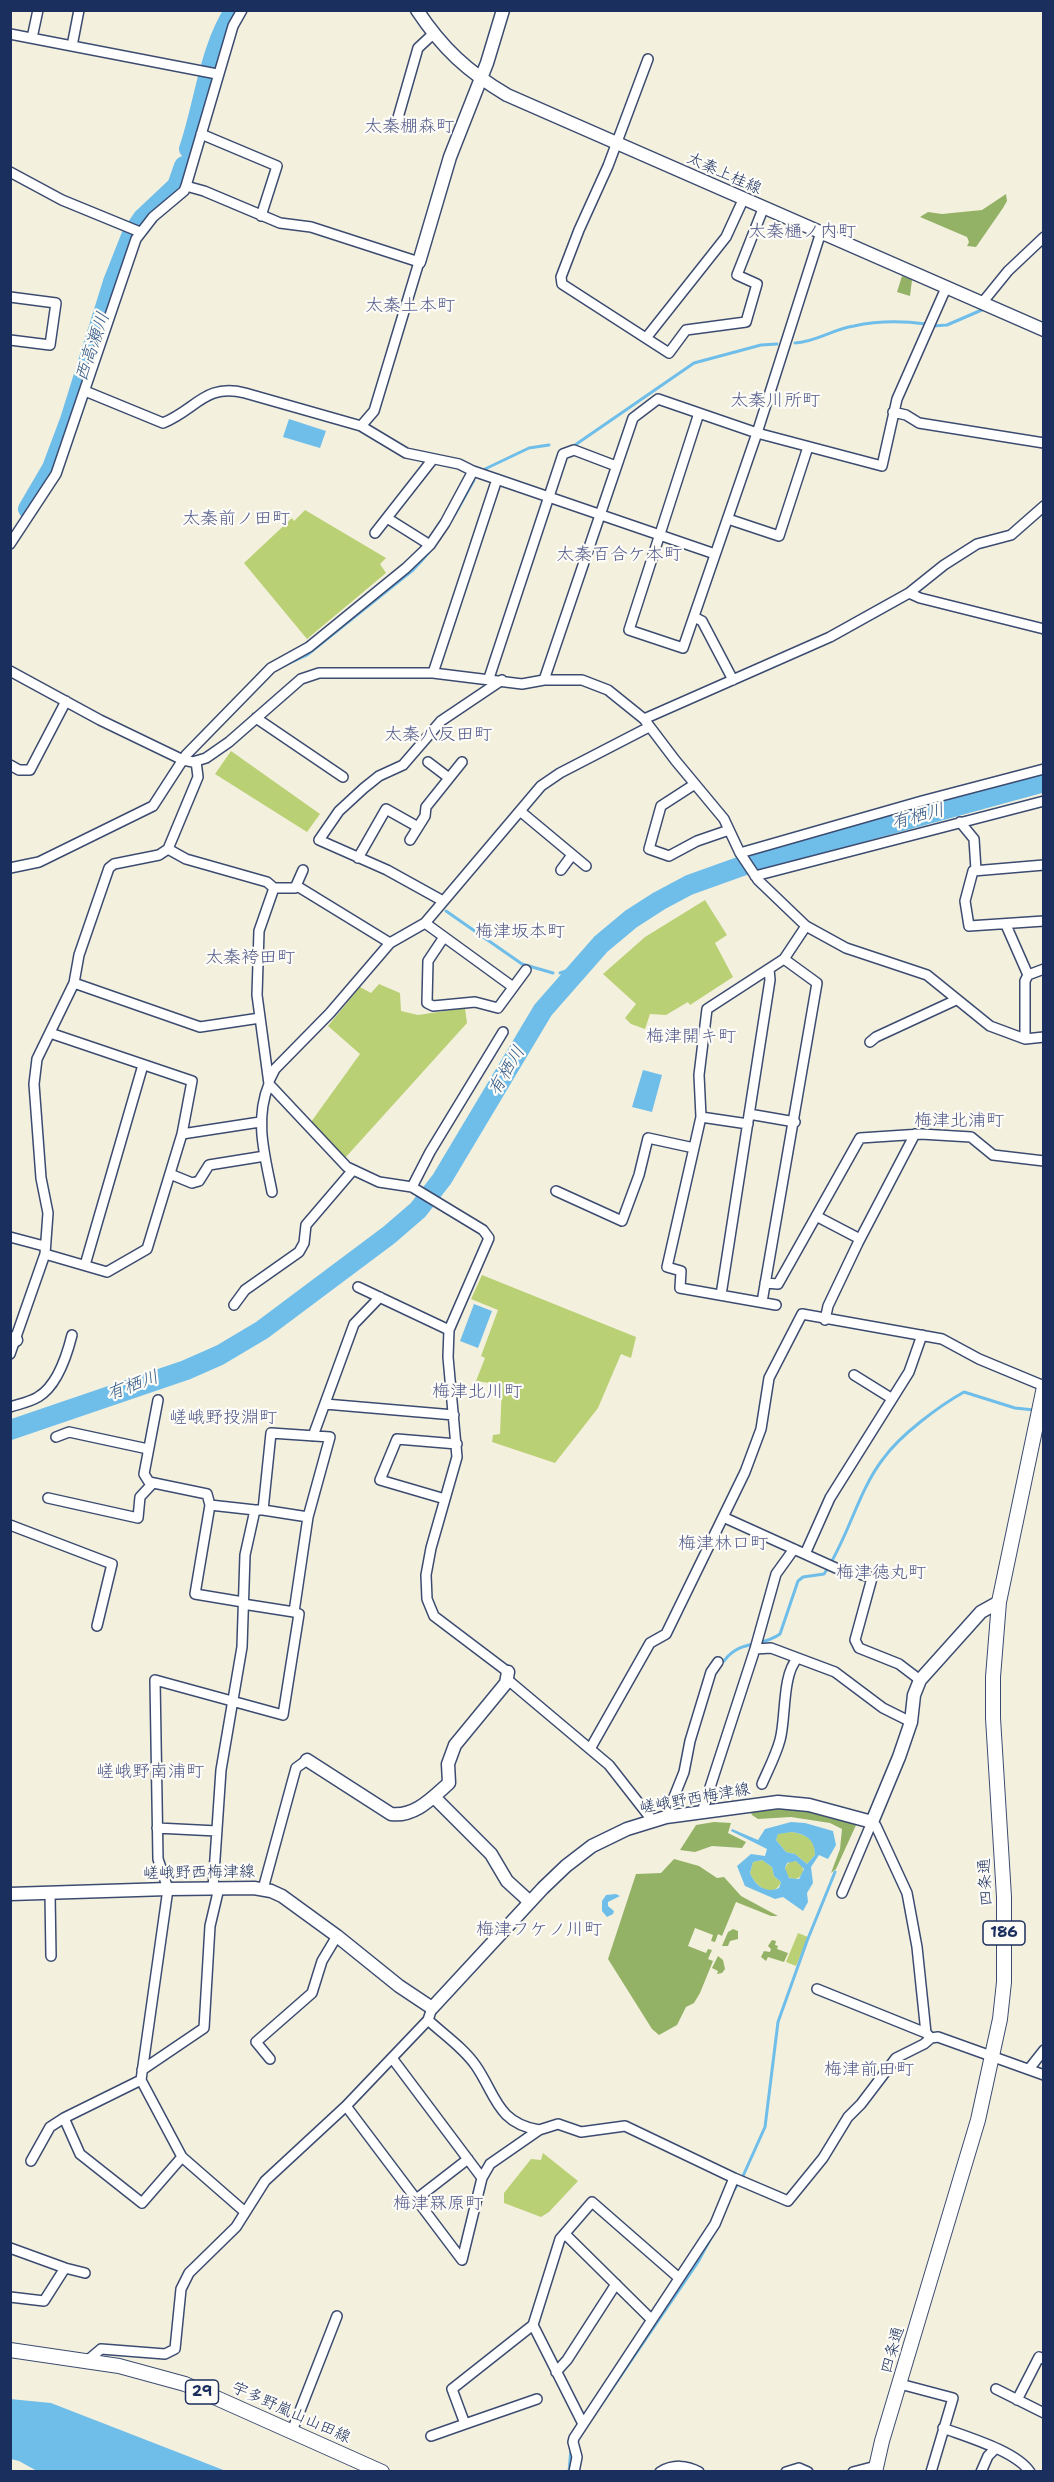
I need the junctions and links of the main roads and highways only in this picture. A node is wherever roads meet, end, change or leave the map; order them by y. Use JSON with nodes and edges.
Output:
{"nodes":[{"id":1,"x":417,"y":10,"type":"edge"},
{"id":2,"x":503,"y":10,"type":"edge"},
{"id":3,"x":480,"y":79,"type":"junction"},
{"id":4,"x":419,"y":262,"type":"road end"},
{"id":5,"x":1044,"y":330,"type":"edge"},
{"id":6,"x":1044,"y":1387,"type":"edge"},
{"id":7,"x":1041,"y":1406,"type":"edge"},
{"id":8,"x":999,"y":1602,"type":"junction"},
{"id":9,"x":508,"y":1676,"type":"road end"},
{"id":10,"x":307,"y":1760,"type":"road end"},
{"id":11,"x":434,"y":1797,"type":"junction"},
{"id":12,"x":10,"y":1894,"type":"edge"},
{"id":13,"x":530,"y":1902,"type":"junction"},
{"id":14,"x":10,"y":2350,"type":"edge"},
{"id":15,"x":876,"y":2469,"type":"edge"},
{"id":16,"x":382,"y":2472,"type":"edge"}],
"edges":[{"from":1,"to":3,"type":"main road","name":"太秦上桂線"},
{"from":2,"to":3,"type":"main road"},
{"from":3,"to":4,"type":"main road"},
{"from":3,"to":5,"type":"main road","name":"太秦上桂線"},
{"from":6,"to":7,"type":"main road","name":"四条通","number":"186"},
{"from":7,"to":8,"type":"main road","name":"四条通","number":"186"},
{"from":8,"to":13,"type":"main road","name":"嵯峨野西梅津線"},
{"from":8,"to":15,"type":"main road","name":"四条通","number":"186"},
{"from":9,"to":11,"type":"main road"},
{"from":10,"to":11,"type":"main road"},
{"from":11,"to":13,"type":"main road"},
{"from":12,"to":13,"type":"main road","name":"嵯峨野西梅津線"},
{"from":14,"to":16,"type":"main road","name":"宇多野嵐山山田線","number":"29"}]}
